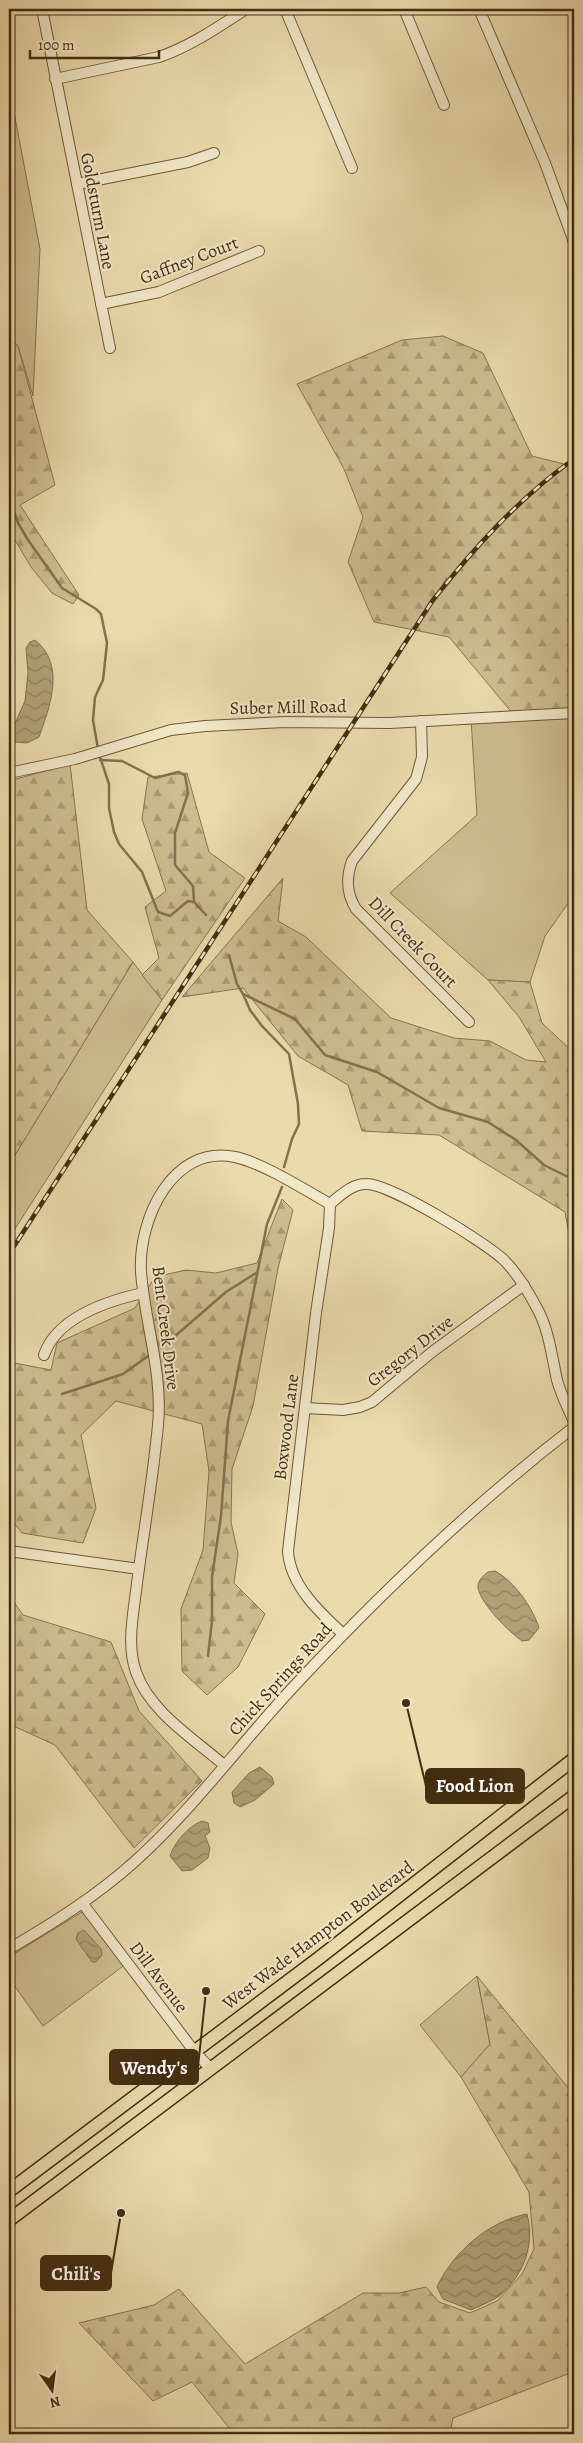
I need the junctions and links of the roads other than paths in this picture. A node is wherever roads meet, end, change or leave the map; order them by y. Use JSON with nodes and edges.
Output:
{"nodes":[{"id":1,"x":42,"y":9,"type":"edge"},
{"id":2,"x":246,"y":9,"type":"edge"},
{"id":3,"x":285,"y":9,"type":"edge"},
{"id":4,"x":404,"y":9,"type":"edge"},
{"id":5,"x":479,"y":9,"type":"edge"},
{"id":6,"x":55,"y":80,"type":"junction"},
{"id":7,"x":444,"y":105,"type":"dead end"},
{"id":8,"x":214,"y":153,"type":"dead end"},
{"id":9,"x":352,"y":168,"type":"dead end"},
{"id":10,"x":77,"y":184,"type":"junction"},
{"id":11,"x":574,"y":242,"type":"edge"},
{"id":12,"x":260,"y":251,"type":"dead end"},
{"id":13,"x":100,"y":304,"type":"junction"},
{"id":14,"x":110,"y":348,"type":"dead end"},
{"id":15,"x":574,"y":713,"type":"edge"},
{"id":16,"x":421,"y":721,"type":"junction"},
{"id":17,"x":9,"y":773,"type":"edge"},
{"id":18,"x":469,"y":1022,"type":"dead end"},
{"id":19,"x":330,"y":1204,"type":"junction"},
{"id":20,"x":524,"y":1285,"type":"junction"},
{"id":21,"x":143,"y":1293,"type":"junction"},
{"id":22,"x":44,"y":1355,"type":"dead end"},
{"id":23,"x":305,"y":1408,"type":"junction"},
{"id":24,"x":574,"y":1422,"type":"edge"},
{"id":25,"x":574,"y":1427,"type":"edge"},
{"id":26,"x":9,"y":1551,"type":"edge"},
{"id":27,"x":139,"y":1569,"type":"junction"},
{"id":28,"x":344,"y":1634,"type":"junction"},
{"id":29,"x":574,"y":1759,"type":"edge"},
{"id":30,"x":224,"y":1765,"type":"junction"},
{"id":31,"x":574,"y":1796,"type":"edge"},
{"id":32,"x":83,"y":1904,"type":"junction"},
{"id":33,"x":9,"y":1949,"type":"edge"},
{"id":34,"x":194,"y":2051,"type":"junction"},
{"id":35,"x":211,"y":2069,"type":"junction"},
{"id":36,"x":9,"y":2191,"type":"edge"},
{"id":37,"x":9,"y":2220,"type":"edge"}],
"edges":[{"from":1,"to":6,"type":"street","name":"Goldsturm Lane"},
{"from":2,"to":6,"type":"street"},
{"from":3,"to":9,"type":"street"},
{"from":4,"to":7,"type":"street"},
{"from":5,"to":11,"type":"street"},
{"from":6,"to":10,"type":"street","name":"Goldsturm Lane"},
{"from":8,"to":10,"type":"street"},
{"from":10,"to":13,"type":"street","name":"Goldsturm Lane"},
{"from":12,"to":13,"type":"street","name":"Gaffney Court"},
{"from":13,"to":14,"type":"street","name":"Goldsturm Lane"},
{"from":15,"to":16,"type":"street","name":"Suber Mill Road"},
{"from":16,"to":17,"type":"street","name":"Suber Mill Road"},
{"from":16,"to":18,"type":"street","name":"Dill Creek Court"},
{"from":19,"to":20,"type":"street"},
{"from":19,"to":21,"type":"street","name":"Bent Creek Drive"},
{"from":19,"to":23,"type":"street","name":"Boxwood Lane"},
{"from":20,"to":23,"type":"street","name":"Gregory Drive"},
{"from":20,"to":24,"type":"street"},
{"from":21,"to":22,"type":"street"},
{"from":21,"to":27,"type":"street","name":"Bent Creek Drive"},
{"from":23,"to":28,"type":"street","name":"Boxwood Lane"},
{"from":25,"to":28,"type":"street","name":"Chick Springs Road"},
{"from":26,"to":27,"type":"street"},
{"from":27,"to":30,"type":"street","name":"Bent Creek Drive"},
{"from":28,"to":30,"type":"street","name":"Chick Springs Road"},
{"from":29,"to":34,"type":"main road","name":"West Wade Hampton Boulevard"},
{"from":30,"to":32,"type":"street","name":"Chick Springs Road"},
{"from":31,"to":35,"type":"main road"},
{"from":32,"to":33,"type":"street","name":"Chick Springs Road"},
{"from":32,"to":34,"type":"street","name":"Dill Avenue"},
{"from":34,"to":35,"type":"street","name":"Dill Avenue"},
{"from":34,"to":36,"type":"main road","name":"West Wade Hampton Boulevard"},
{"from":35,"to":37,"type":"main road"}]}
